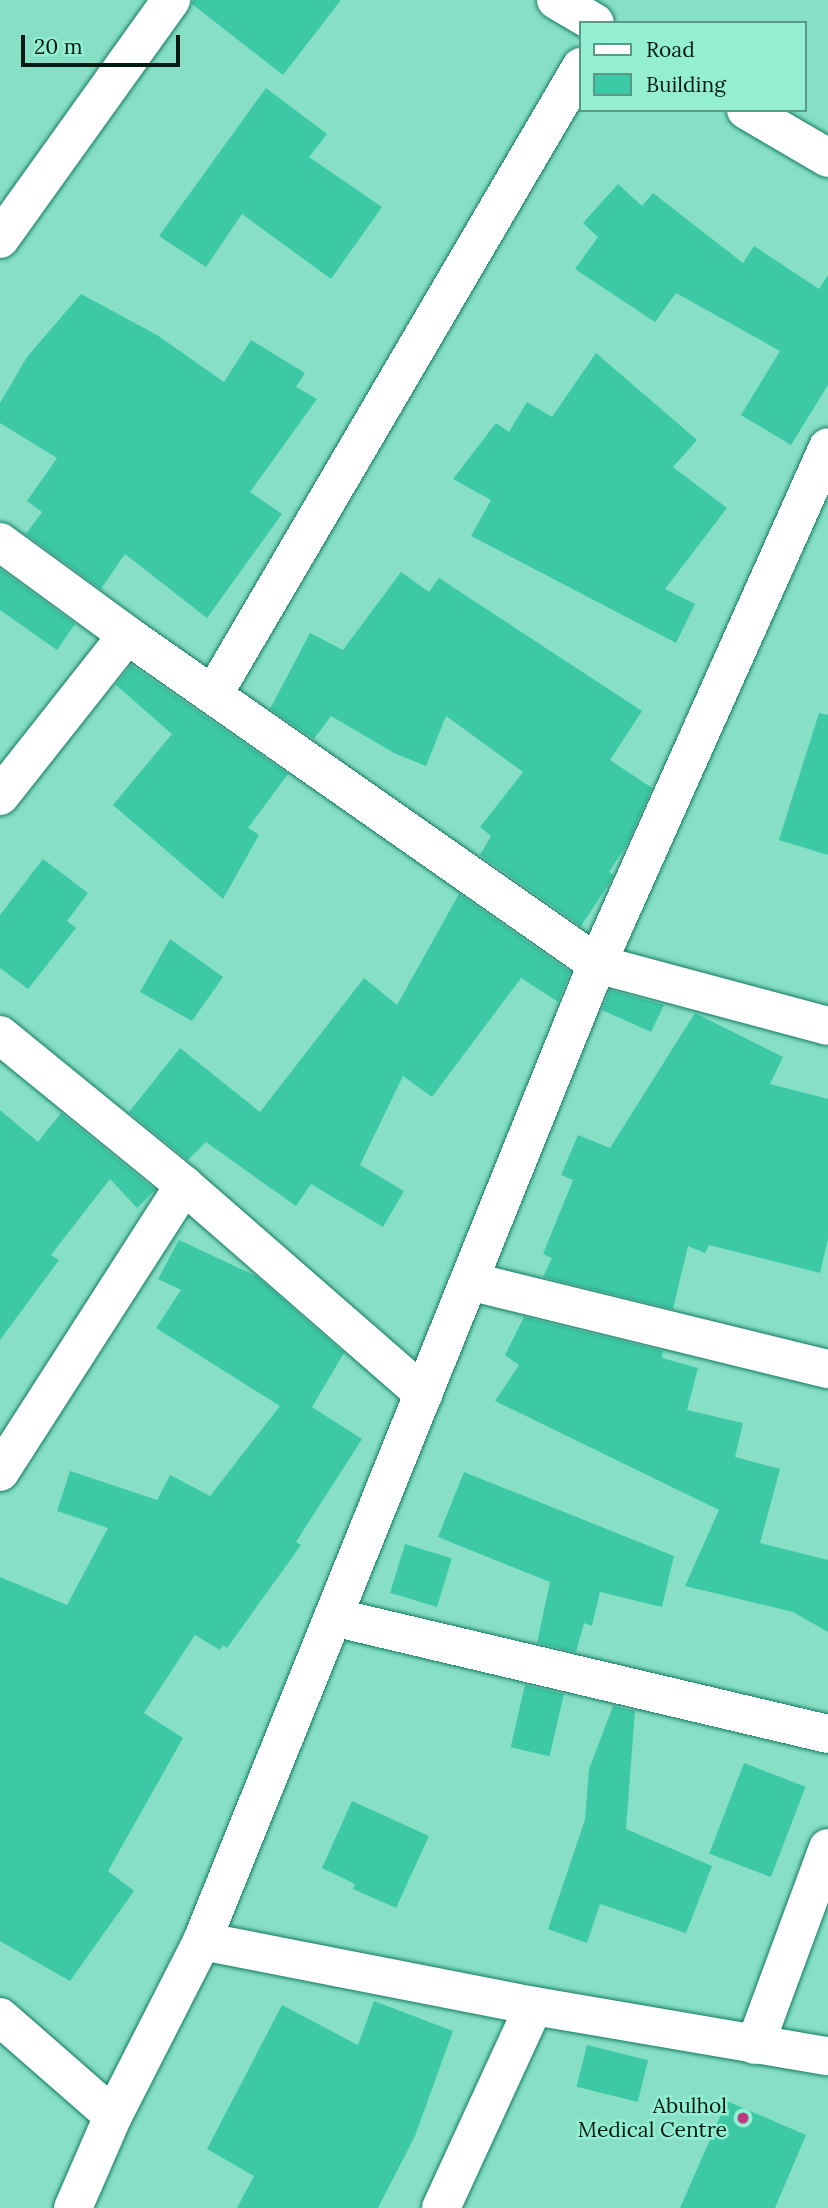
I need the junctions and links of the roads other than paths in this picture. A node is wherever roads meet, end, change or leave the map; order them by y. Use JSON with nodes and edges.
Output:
{"nodes":[{"id":1,"x":171,"y":0,"type":"edge"},
{"id":2,"x":556,"y":0,"type":"edge"},
{"id":3,"x":592,"y":21,"type":"edge"},
{"id":4,"x":580,"y":69,"type":"edge"},
{"id":5,"x":749,"y":112,"type":"edge"},
{"id":6,"x":828,"y":158,"type":"edge"},
{"id":7,"x":0,"y":239,"type":"edge"},
{"id":8,"x":828,"y":447,"type":"edge"},
{"id":9,"x":0,"y":542,"type":"edge"},
{"id":10,"x":127,"y":635,"type":"junction"},
{"id":11,"x":213,"y":695,"type":"junction"},
{"id":12,"x":0,"y":796,"type":"edge"},
{"id":13,"x":597,"y":964,"type":"junction"},
{"id":14,"x":828,"y":1026,"type":"edge"},
{"id":15,"x":0,"y":1034,"type":"edge"},
{"id":16,"x":184,"y":1185,"type":"junction"},
{"id":17,"x":469,"y":1281,"type":"junction"},
{"id":18,"x":828,"y":1369,"type":"edge"},
{"id":19,"x":424,"y":1394,"type":"junction"},
{"id":20,"x":0,"y":1472,"type":"edge"},
{"id":21,"x":333,"y":1618,"type":"junction"},
{"id":22,"x":828,"y":1734,"type":"edge"},
{"id":23,"x":828,"y":1848,"type":"edge"},
{"id":24,"x":202,"y":1941,"type":"junction"},
{"id":25,"x":534,"y":2006,"type":"junction"},
{"id":26,"x":0,"y":2017,"type":"edge"},
{"id":27,"x":755,"y":2045,"type":"junction"},
{"id":28,"x":828,"y":2056,"type":"edge"},
{"id":29,"x":113,"y":2116,"type":"junction"},
{"id":30,"x":73,"y":2208,"type":"edge"},
{"id":31,"x":441,"y":2208,"type":"edge"}],
"edges":[{"from":1,"to":7,"type":"street"},
{"from":2,"to":3,"type":"street"},
{"from":4,"to":11,"type":"street"},
{"from":5,"to":6,"type":"street"},
{"from":8,"to":13,"type":"street"},
{"from":9,"to":10,"type":"street"},
{"from":10,"to":11,"type":"street"},
{"from":10,"to":12,"type":"street"},
{"from":11,"to":13,"type":"street"},
{"from":13,"to":14,"type":"street"},
{"from":13,"to":17,"type":"street"},
{"from":15,"to":16,"type":"street"},
{"from":16,"to":19,"type":"street"},
{"from":16,"to":20,"type":"street"},
{"from":17,"to":18,"type":"street"},
{"from":17,"to":19,"type":"street"},
{"from":19,"to":21,"type":"street"},
{"from":21,"to":22,"type":"street"},
{"from":21,"to":24,"type":"street"},
{"from":23,"to":27,"type":"street"},
{"from":24,"to":25,"type":"street"},
{"from":24,"to":29,"type":"street"},
{"from":25,"to":27,"type":"street"},
{"from":25,"to":31,"type":"street"},
{"from":26,"to":29,"type":"street"},
{"from":27,"to":28,"type":"street"},
{"from":29,"to":30,"type":"street"}]}
